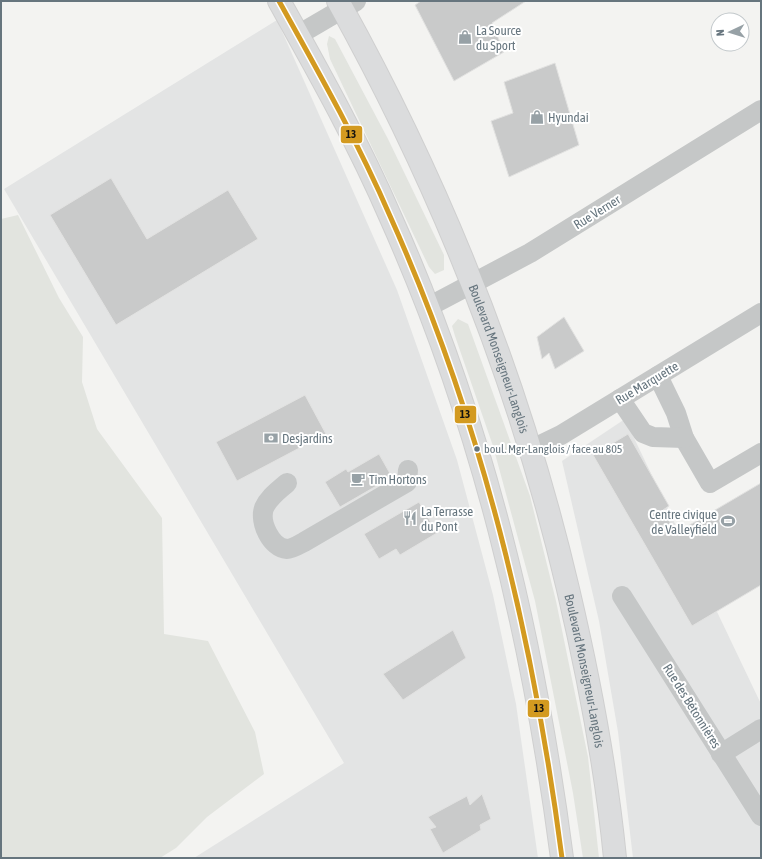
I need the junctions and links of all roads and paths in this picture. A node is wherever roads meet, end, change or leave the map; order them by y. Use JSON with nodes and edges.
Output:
{"nodes":[{"id":1,"x":279,"y":1,"type":"edge"},
{"id":2,"x":345,"y":4,"type":"edge"},
{"id":3,"x":298,"y":35,"type":"junction"},
{"id":4,"x":761,"y":110,"type":"edge"},
{"id":5,"x":473,"y":285,"type":"junction"},
{"id":6,"x":428,"y":307,"type":"junction"},
{"id":7,"x":761,"y":313,"type":"edge"},
{"id":8,"x":658,"y":376,"type":"junction"},
{"id":9,"x":620,"y":399,"type":"junction"},
{"id":10,"x":684,"y":438,"type":"junction"},
{"id":11,"x":532,"y":449,"type":"junction"},
{"id":12,"x":761,"y":453,"type":"edge"},
{"id":13,"x":408,"y":470,"type":"dead end"},
{"id":14,"x":287,"y":483,"type":"dead end"},
{"id":15,"x":622,"y":596,"type":"dead end"},
{"id":16,"x":761,"y":729,"type":"edge"},
{"id":17,"x":721,"y":754,"type":"junction"},
{"id":18,"x":761,"y":816,"type":"edge"},
{"id":19,"x":562,"y":858,"type":"edge"},
{"id":20,"x":615,"y":858,"type":"edge"}],
"edges":[{"from":1,"to":3,"type":"highway"},
{"from":2,"to":3,"type":"street"},
{"from":2,"to":5,"type":"highway","name":"Boulevard Monseigneur-Langlois"},
{"from":3,"to":6,"type":"highway"},
{"from":4,"to":5,"type":"street","name":"Rue Verner"},
{"from":5,"to":6,"type":"street","name":"Rue Verner"},
{"from":5,"to":11,"type":"highway","name":"Boulevard Monseigneur-Langlois"},
{"from":6,"to":19,"type":"highway"},
{"from":7,"to":8,"type":"street","name":"Rue Marquette"},
{"from":8,"to":9,"type":"street","name":"Rue Marquette"},
{"from":8,"to":10,"type":"street"},
{"from":9,"to":10,"type":"street"},
{"from":9,"to":11,"type":"street","name":"Rue Marquette"},
{"from":10,"to":12,"type":"street"},
{"from":11,"to":20,"type":"highway","name":"Boulevard Monseigneur-Langlois"},
{"from":13,"to":14,"type":"street"},
{"from":15,"to":17,"type":"street","name":"Rue des Bétonnières"},
{"from":16,"to":17,"type":"street"},
{"from":17,"to":18,"type":"street","name":"Rue des Bétonnières"}]}
